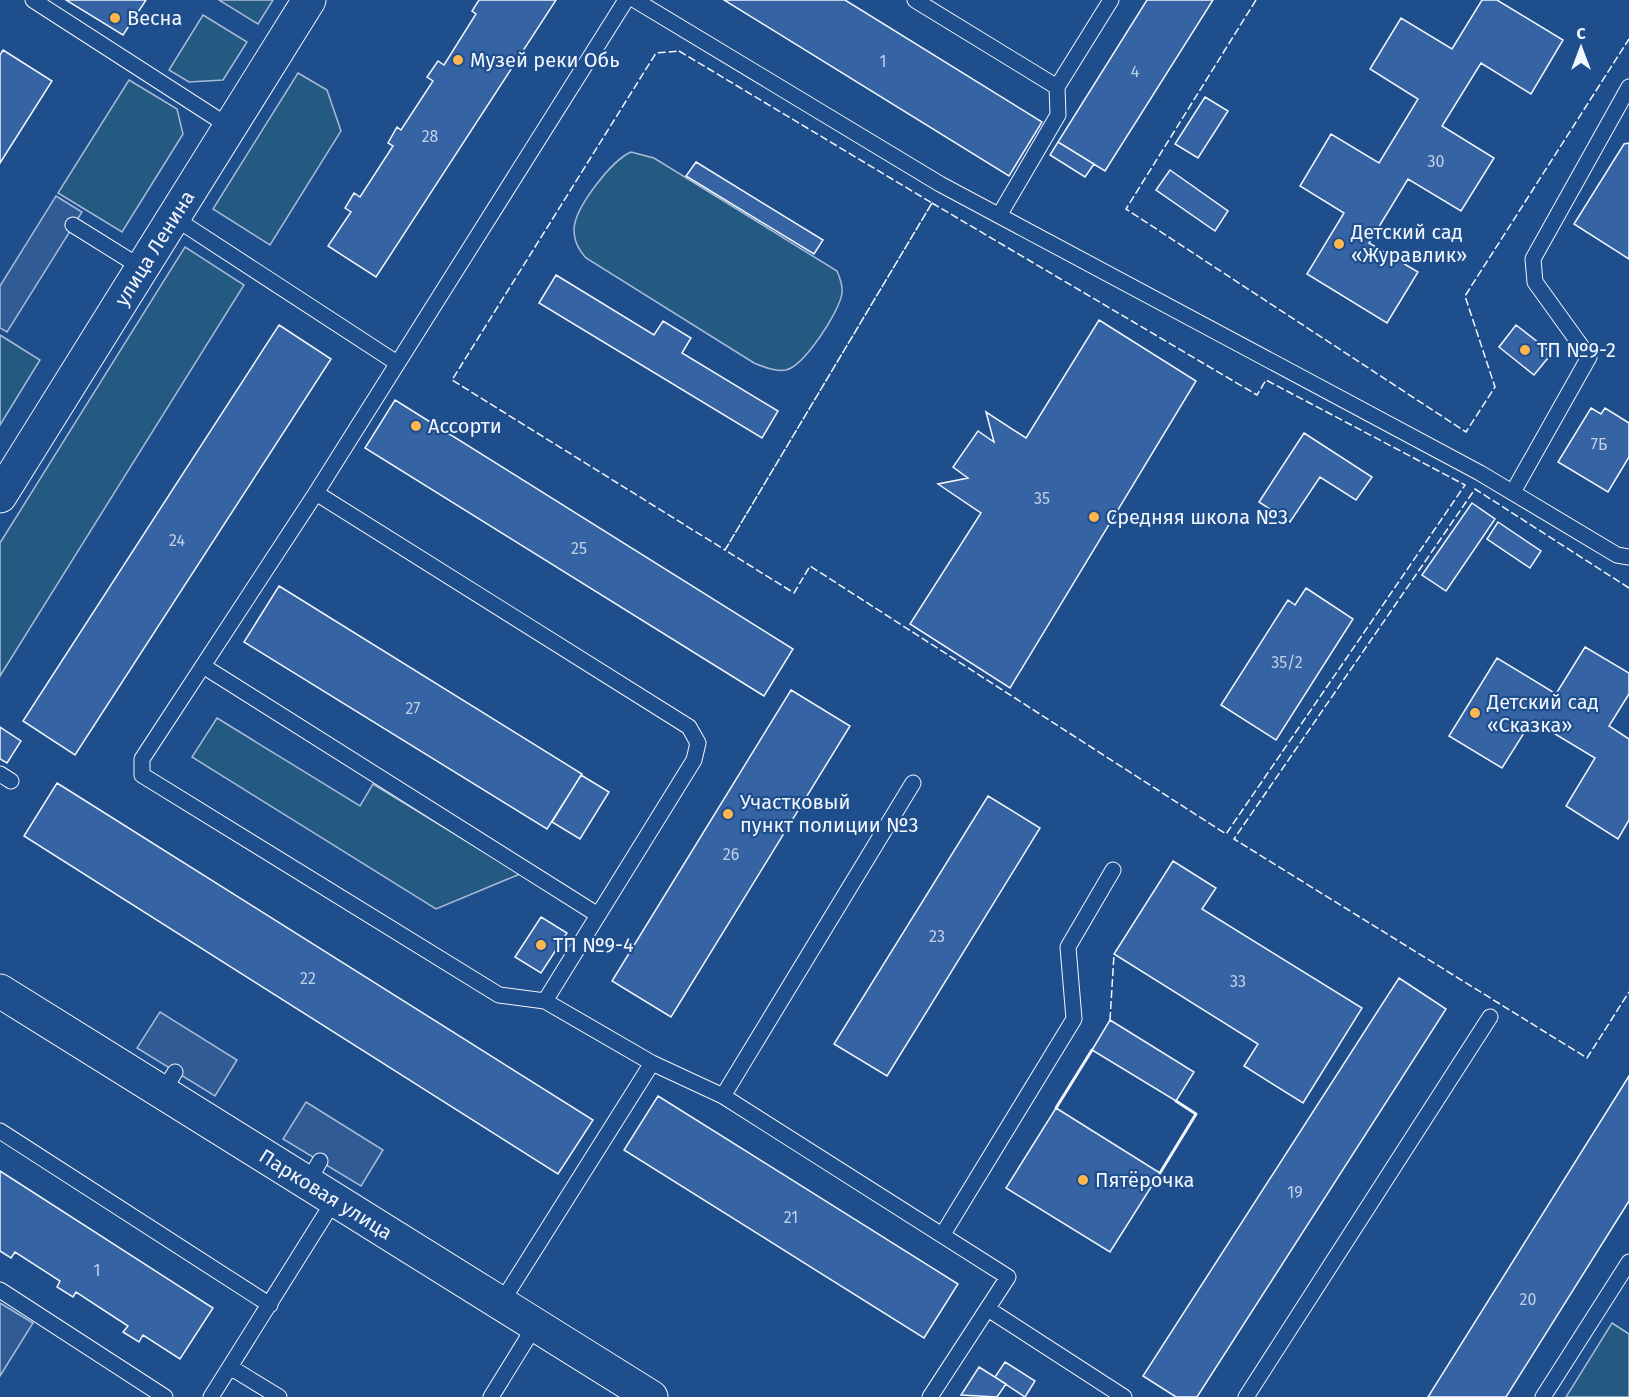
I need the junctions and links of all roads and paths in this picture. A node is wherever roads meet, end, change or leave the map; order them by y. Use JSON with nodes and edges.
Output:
{"nodes":[{"id":1,"x":33,"y":0,"type":"edge"},
{"id":2,"x":309,"y":0,"type":"edge"},
{"id":3,"x":626,"y":0,"type":"edge"},
{"id":4,"x":634,"y":0,"type":"edge"},
{"id":5,"x":915,"y":0,"type":"edge"},
{"id":6,"x":1111,"y":0,"type":"edge"},
{"id":7,"x":1057,"y":87,"type":"junction"},
{"id":8,"x":1628,"y":93,"type":"edge"},
{"id":9,"x":230,"y":127,"type":"junction"},
{"id":10,"x":1000,"y":214,"type":"junction"},
{"id":11,"x":173,"y":217,"type":"junction"},
{"id":12,"x":74,"y":225,"type":"dead end"},
{"id":13,"x":142,"y":268,"type":"junction"},
{"id":14,"x":397,"y":363,"type":"junction"},
{"id":15,"x":1513,"y":492,"type":"junction"},
{"id":16,"x":316,"y":493,"type":"junction"},
{"id":17,"x":0,"y":495,"type":"edge"},
{"id":18,"x":1629,"y":557,"type":"edge"},
{"id":19,"x":203,"y":666,"type":"junction"},
{"id":20,"x":913,"y":783,"type":"dead end"},
{"id":21,"x":1113,"y":870,"type":"dead end"},
{"id":22,"x":598,"y":915,"type":"junction"},
{"id":23,"x":0,"y":991,"type":"edge"},
{"id":24,"x":545,"y":1000,"type":"junction"},
{"id":25,"x":1490,"y":1017,"type":"dead end"},
{"id":26,"x":652,"y":1063,"type":"junction"},
{"id":27,"x":723,"y":1096,"type":"junction"},
{"id":28,"x":0,"y":1131,"type":"edge"},
{"id":29,"x":321,"y":1181,"type":"junction"},
{"id":30,"x":943,"y":1234,"type":"junction"},
{"id":31,"x":1629,"y":1262,"type":"edge"},
{"id":32,"x":0,"y":1290,"type":"edge"},
{"id":33,"x":501,"y":1303,"type":"junction"},
{"id":34,"x":270,"y":1305,"type":"junction"},
{"id":35,"x":988,"y":1309,"type":"junction"},
{"id":36,"x":536,"y":1324,"type":"junction"},
{"id":37,"x":231,"y":1367,"type":"junction"},
{"id":38,"x":165,"y":1397,"type":"edge"},
{"id":39,"x":211,"y":1397,"type":"edge"},
{"id":40,"x":279,"y":1397,"type":"edge"},
{"id":41,"x":491,"y":1397,"type":"edge"},
{"id":42,"x":651,"y":1397,"type":"edge"},
{"id":43,"x":930,"y":1397,"type":"edge"},
{"id":44,"x":1124,"y":1397,"type":"edge"},
{"id":45,"x":1246,"y":1397,"type":"edge"},
{"id":46,"x":1543,"y":1397,"type":"edge"}],
"edges":[{"from":1,"to":9,"type":"lane"},
{"from":2,"to":9,"type":"main road","name":"улица Ленина"},
{"from":3,"to":14,"type":"lane"},
{"from":4,"to":10,"type":"lane"},
{"from":5,"to":7,"type":"lane"},
{"from":6,"to":7,"type":"lane"},
{"from":7,"to":10,"type":"lane"},
{"from":8,"to":15,"type":"lane"},
{"from":9,"to":11,"type":"main road","name":"улица Ленина"},
{"from":10,"to":15,"type":"lane"},
{"from":11,"to":13,"type":"main road","name":"улица Ленина"},
{"from":11,"to":14,"type":"lane"},
{"from":12,"to":13,"type":"lane"},
{"from":13,"to":17,"type":"main road","name":"улица Ленина"},
{"from":14,"to":16,"type":"lane"},
{"from":15,"to":18,"type":"lane"},
{"from":16,"to":19,"type":"lane"},
{"from":16,"to":22,"type":"lane"},
{"from":19,"to":22,"type":"lane"},
{"from":19,"to":24,"type":"lane"},
{"from":20,"to":27,"type":"lane"},
{"from":21,"to":30,"type":"lane"},
{"from":22,"to":24,"type":"lane"},
{"from":23,"to":29,"type":"main road","name":"Парковая улица"},
{"from":24,"to":26,"type":"lane"},
{"from":25,"to":45,"type":"lane"},
{"from":26,"to":27,"type":"lane"},
{"from":26,"to":33,"type":"lane"},
{"from":27,"to":30,"type":"lane"},
{"from":28,"to":34,"type":"lane"},
{"from":29,"to":33,"type":"main road","name":"Парковая улица"},
{"from":29,"to":34,"type":"lane"},
{"from":30,"to":35,"type":"lane"},
{"from":31,"to":46,"type":"lane"},
{"from":32,"to":38,"type":"lane"},
{"from":33,"to":36,"type":"main road","name":"Парковая улица"},
{"from":34,"to":37,"type":"lane"},
{"from":35,"to":43,"type":"lane"},
{"from":35,"to":44,"type":"lane"},
{"from":36,"to":41,"type":"lane"},
{"from":36,"to":42,"type":"main road","name":"Парковая улица"},
{"from":37,"to":39,"type":"lane"},
{"from":37,"to":40,"type":"lane"}]}
